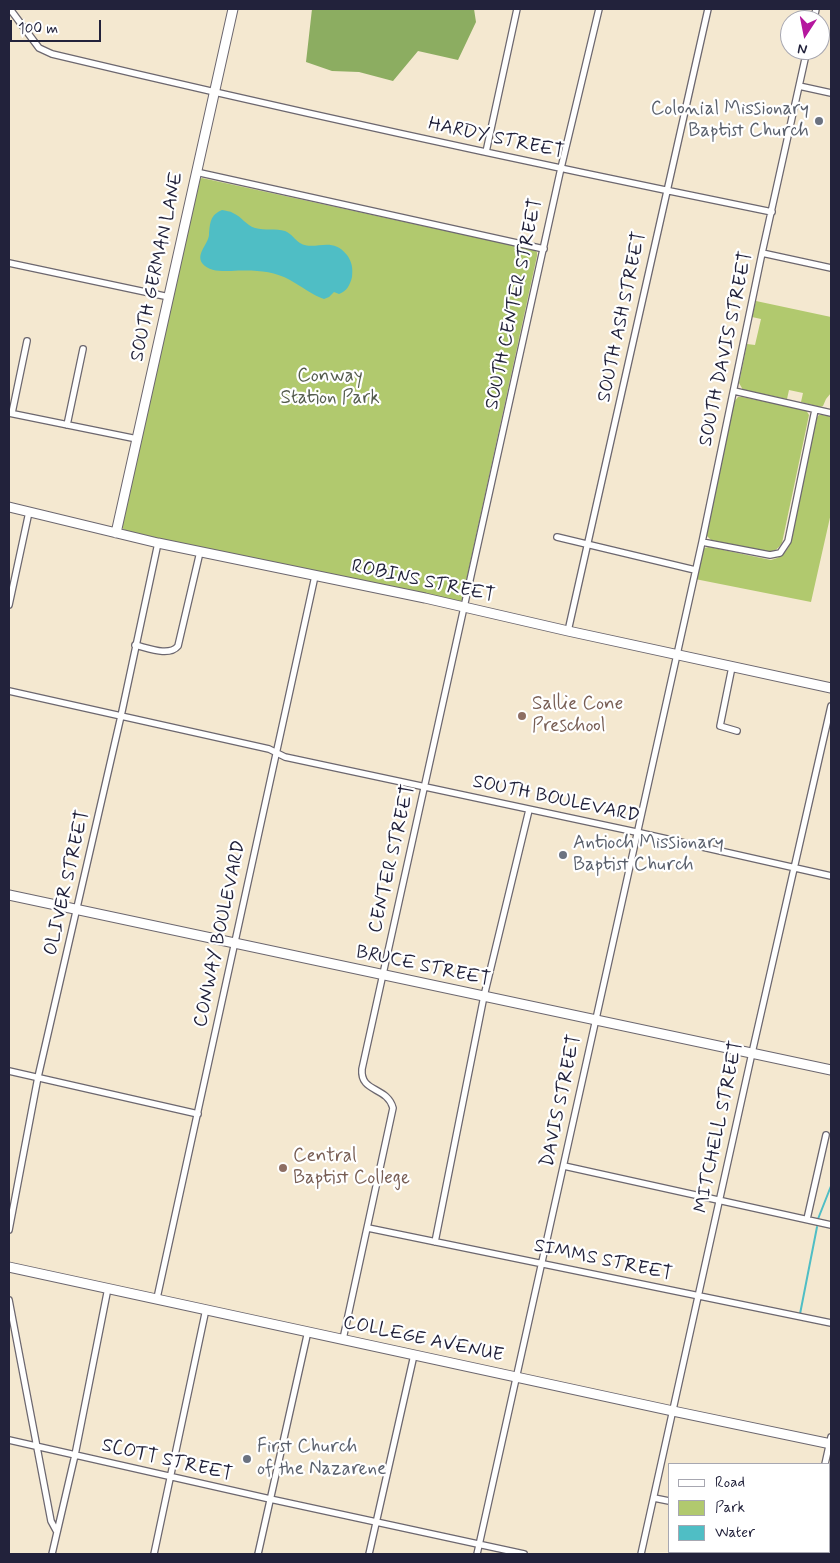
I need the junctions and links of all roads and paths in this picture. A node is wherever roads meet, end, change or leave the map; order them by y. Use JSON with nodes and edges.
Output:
{"nodes":[{"id":1,"x":10,"y":9,"type":"edge"},
{"id":2,"x":233,"y":9,"type":"edge"},
{"id":3,"x":517,"y":9,"type":"edge"},
{"id":4,"x":599,"y":9,"type":"edge"},
{"id":5,"x":708,"y":9,"type":"edge"},
{"id":6,"x":805,"y":60,"type":"edge"},
{"id":7,"x":799,"y":86,"type":"junction"},
{"id":8,"x":214,"y":92,"type":"junction"},
{"id":9,"x":831,"y":94,"type":"edge"},
{"id":10,"x":486,"y":152,"type":"junction"},
{"id":11,"x":561,"y":168,"type":"junction"},
{"id":12,"x":196,"y":172,"type":"junction"},
{"id":13,"x":666,"y":191,"type":"junction"},
{"id":14,"x":772,"y":212,"type":"junction"},
{"id":15,"x":544,"y":249,"type":"junction"},
{"id":16,"x":762,"y":253,"type":"junction"},
{"id":17,"x":9,"y":263,"type":"edge"},
{"id":18,"x":831,"y":268,"type":"edge"},
{"id":19,"x":169,"y":297,"type":"junction"},
{"id":20,"x":27,"y":341,"type":"dead end"},
{"id":21,"x":83,"y":348,"type":"dead end"},
{"id":22,"x":734,"y":391,"type":"junction"},
{"id":23,"x":815,"y":410,"type":"junction"},
{"id":24,"x":10,"y":413,"type":"edge"},
{"id":25,"x":831,"y":413,"type":"edge"},
{"id":26,"x":67,"y":425,"type":"junction"},
{"id":27,"x":137,"y":439,"type":"junction"},
{"id":28,"x":9,"y":508,"type":"edge"},
{"id":29,"x":29,"y":512,"type":"junction"},
{"id":30,"x":116,"y":533,"type":"junction"},
{"id":31,"x":557,"y":537,"type":"dead end"},
{"id":32,"x":702,"y":542,"type":"junction"},
{"id":33,"x":158,"y":543,"type":"junction"},
{"id":34,"x":587,"y":544,"type":"junction"},
{"id":35,"x":200,"y":552,"type":"junction"},
{"id":36,"x":695,"y":570,"type":"junction"},
{"id":37,"x":314,"y":576,"type":"junction"},
{"id":38,"x":9,"y":605,"type":"edge"},
{"id":39,"x":463,"y":607,"type":"junction"},
{"id":40,"x":568,"y":631,"type":"junction"},
{"id":41,"x":135,"y":645,"type":"junction"},
{"id":42,"x":676,"y":653,"type":"junction"},
{"id":43,"x":732,"y":666,"type":"junction"},
{"id":44,"x":831,"y":688,"type":"edge"},
{"id":45,"x":9,"y":691,"type":"edge"},
{"id":46,"x":831,"y":706,"type":"edge"},
{"id":47,"x":121,"y":716,"type":"junction"},
{"id":48,"x":736,"y":731,"type":"dead end"},
{"id":49,"x":276,"y":753,"type":"junction"},
{"id":50,"x":425,"y":787,"type":"junction"},
{"id":51,"x":529,"y":810,"type":"junction"},
{"id":52,"x":636,"y":832,"type":"junction"},
{"id":53,"x":794,"y":868,"type":"junction"},
{"id":54,"x":831,"y":876,"type":"edge"},
{"id":55,"x":9,"y":895,"type":"edge"},
{"id":56,"x":78,"y":909,"type":"junction"},
{"id":57,"x":234,"y":943,"type":"junction"},
{"id":58,"x":383,"y":974,"type":"junction"},
{"id":59,"x":484,"y":996,"type":"junction"},
{"id":60,"x":595,"y":1020,"type":"junction"},
{"id":61,"x":752,"y":1053,"type":"junction"},
{"id":62,"x":831,"y":1070,"type":"edge"},
{"id":63,"x":9,"y":1071,"type":"edge"},
{"id":64,"x":38,"y":1077,"type":"junction"},
{"id":65,"x":198,"y":1114,"type":"junction"},
{"id":66,"x":826,"y":1135,"type":"dead end"},
{"id":67,"x":564,"y":1166,"type":"junction"},
{"id":68,"x":720,"y":1200,"type":"junction"},
{"id":69,"x":807,"y":1219,"type":"junction"},
{"id":70,"x":831,"y":1225,"type":"edge"},
{"id":71,"x":368,"y":1228,"type":"junction"},
{"id":72,"x":9,"y":1230,"type":"edge"},
{"id":73,"x":435,"y":1242,"type":"junction"},
{"id":74,"x":541,"y":1263,"type":"junction"},
{"id":75,"x":9,"y":1266,"type":"edge"},
{"id":76,"x":108,"y":1288,"type":"junction"},
{"id":77,"x":698,"y":1296,"type":"junction"},
{"id":78,"x":157,"y":1298,"type":"junction"},
{"id":79,"x":9,"y":1300,"type":"edge"},
{"id":80,"x":206,"y":1309,"type":"junction"},
{"id":81,"x":831,"y":1323,"type":"edge"},
{"id":82,"x":308,"y":1331,"type":"junction"},
{"id":83,"x":343,"y":1339,"type":"junction"},
{"id":84,"x":414,"y":1355,"type":"junction"},
{"id":85,"x":516,"y":1377,"type":"junction"},
{"id":86,"x":673,"y":1411,"type":"junction"},
{"id":87,"x":9,"y":1440,"type":"edge"},
{"id":88,"x":831,"y":1441,"type":"edge"},
{"id":89,"x":37,"y":1447,"type":"junction"},
{"id":90,"x":75,"y":1455,"type":"junction"},
{"id":91,"x":825,"y":1463,"type":"edge"},
{"id":92,"x":171,"y":1477,"type":"junction"},
{"id":93,"x":654,"y":1498,"type":"junction"},
{"id":94,"x":270,"y":1499,"type":"junction"},
{"id":95,"x":668,"y":1501,"type":"edge"},
{"id":96,"x":376,"y":1522,"type":"junction"},
{"id":97,"x":57,"y":1532,"type":"junction"},
{"id":98,"x":479,"y":1544,"type":"junction"},
{"id":99,"x":52,"y":1554,"type":"edge"},
{"id":100,"x":154,"y":1554,"type":"edge"},
{"id":101,"x":258,"y":1554,"type":"edge"},
{"id":102,"x":369,"y":1554,"type":"edge"},
{"id":103,"x":477,"y":1554,"type":"edge"},
{"id":104,"x":524,"y":1554,"type":"edge"},
{"id":105,"x":641,"y":1554,"type":"edge"}],
"edges":[{"from":1,"to":8,"type":"street","name":"HARDY STREET"},
{"from":2,"to":8,"type":"street","name":"SOUTH GERMAN LANE"},
{"from":3,"to":10,"type":"street"},
{"from":4,"to":11,"type":"street","name":"SOUTH CENTER STREET"},
{"from":5,"to":13,"type":"street","name":"SOUTH ASH STREET"},
{"from":6,"to":7,"type":"street","name":"SOUTH DAVIS STREET"},
{"from":7,"to":9,"type":"street"},
{"from":7,"to":14,"type":"street","name":"SOUTH DAVIS STREET"},
{"from":8,"to":10,"type":"street","name":"HARDY STREET"},
{"from":8,"to":12,"type":"street","name":"SOUTH GERMAN LANE"},
{"from":10,"to":11,"type":"street","name":"HARDY STREET"},
{"from":11,"to":13,"type":"street","name":"HARDY STREET"},
{"from":11,"to":15,"type":"street","name":"SOUTH CENTER STREET"},
{"from":12,"to":15,"type":"street"},
{"from":12,"to":19,"type":"street","name":"SOUTH GERMAN LANE"},
{"from":13,"to":14,"type":"street","name":"HARDY STREET"},
{"from":13,"to":34,"type":"street","name":"SOUTH ASH STREET"},
{"from":14,"to":16,"type":"street","name":"SOUTH DAVIS STREET"},
{"from":15,"to":39,"type":"street","name":"SOUTH CENTER STREET"},
{"from":16,"to":18,"type":"street"},
{"from":16,"to":22,"type":"street","name":"SOUTH DAVIS STREET"},
{"from":17,"to":19,"type":"street"},
{"from":19,"to":27,"type":"street","name":"SOUTH GERMAN LANE"},
{"from":20,"to":24,"type":"street"},
{"from":21,"to":26,"type":"street"},
{"from":22,"to":23,"type":"street"},
{"from":22,"to":32,"type":"street","name":"SOUTH DAVIS STREET"},
{"from":23,"to":25,"type":"street"},
{"from":23,"to":32,"type":"street"},
{"from":24,"to":26,"type":"street"},
{"from":26,"to":27,"type":"street"},
{"from":27,"to":30,"type":"street","name":"SOUTH GERMAN LANE"},
{"from":28,"to":29,"type":"street","name":"ROBINS STREET"},
{"from":29,"to":30,"type":"street","name":"ROBINS STREET"},
{"from":29,"to":38,"type":"street"},
{"from":30,"to":33,"type":"street","name":"ROBINS STREET"},
{"from":31,"to":34,"type":"street"},
{"from":32,"to":36,"type":"street","name":"SOUTH DAVIS STREET"},
{"from":33,"to":35,"type":"street","name":"ROBINS STREET"},
{"from":33,"to":41,"type":"street","name":"OLIVER STREET"},
{"from":34,"to":36,"type":"street"},
{"from":34,"to":40,"type":"street","name":"SOUTH ASH STREET"},
{"from":35,"to":37,"type":"street","name":"ROBINS STREET"},
{"from":35,"to":41,"type":"street"},
{"from":36,"to":42,"type":"street","name":"SOUTH DAVIS STREET"},
{"from":37,"to":39,"type":"street","name":"ROBINS STREET"},
{"from":37,"to":49,"type":"street","name":"CONWAY BOULEVARD"},
{"from":39,"to":40,"type":"street","name":"ROBINS STREET"},
{"from":39,"to":50,"type":"street","name":"CENTER STREET"},
{"from":40,"to":42,"type":"street","name":"ROBINS STREET"},
{"from":41,"to":47,"type":"street","name":"OLIVER STREET"},
{"from":42,"to":43,"type":"street","name":"ROBINS STREET"},
{"from":42,"to":52,"type":"street","name":"DAVIS STREET"},
{"from":43,"to":44,"type":"street","name":"ROBINS STREET"},
{"from":43,"to":48,"type":"street"},
{"from":45,"to":47,"type":"street","name":"SOUTH BOULEVARD"},
{"from":46,"to":53,"type":"street","name":"MITCHELL STREET"},
{"from":47,"to":49,"type":"street","name":"SOUTH BOULEVARD"},
{"from":47,"to":56,"type":"street","name":"OLIVER STREET"},
{"from":49,"to":50,"type":"street","name":"SOUTH BOULEVARD"},
{"from":49,"to":57,"type":"street","name":"CONWAY BOULEVARD"},
{"from":50,"to":51,"type":"street","name":"SOUTH BOULEVARD"},
{"from":50,"to":58,"type":"street","name":"CENTER STREET"},
{"from":51,"to":52,"type":"street","name":"SOUTH BOULEVARD"},
{"from":51,"to":59,"type":"street"},
{"from":52,"to":53,"type":"street","name":"SOUTH BOULEVARD"},
{"from":52,"to":60,"type":"street","name":"DAVIS STREET"},
{"from":53,"to":54,"type":"street","name":"SOUTH BOULEVARD"},
{"from":53,"to":61,"type":"street","name":"MITCHELL STREET"},
{"from":55,"to":56,"type":"street","name":"BRUCE STREET"},
{"from":56,"to":57,"type":"street","name":"BRUCE STREET"},
{"from":56,"to":64,"type":"street","name":"OLIVER STREET"},
{"from":57,"to":58,"type":"street","name":"BRUCE STREET"},
{"from":57,"to":65,"type":"street","name":"CONWAY BOULEVARD"},
{"from":58,"to":59,"type":"street","name":"BRUCE STREET"},
{"from":58,"to":71,"type":"street","name":"CENTER STREET"},
{"from":59,"to":60,"type":"street","name":"BRUCE STREET"},
{"from":59,"to":73,"type":"street"},
{"from":60,"to":61,"type":"street","name":"BRUCE STREET"},
{"from":60,"to":67,"type":"street","name":"DAVIS STREET"},
{"from":61,"to":62,"type":"street","name":"BRUCE STREET"},
{"from":61,"to":68,"type":"street","name":"MITCHELL STREET"},
{"from":63,"to":64,"type":"street"},
{"from":64,"to":65,"type":"street"},
{"from":64,"to":72,"type":"street","name":"OLIVER STREET"},
{"from":65,"to":78,"type":"street","name":"CONWAY BOULEVARD"},
{"from":66,"to":69,"type":"street"},
{"from":67,"to":68,"type":"street"},
{"from":67,"to":74,"type":"street","name":"DAVIS STREET"},
{"from":68,"to":69,"type":"street"},
{"from":68,"to":77,"type":"street","name":"MITCHELL STREET"},
{"from":69,"to":70,"type":"street"},
{"from":71,"to":73,"type":"street","name":"SIMMS STREET"},
{"from":71,"to":83,"type":"street","name":"CENTER STREET"},
{"from":73,"to":74,"type":"street","name":"SIMMS STREET"},
{"from":74,"to":77,"type":"street","name":"SIMMS STREET"},
{"from":74,"to":85,"type":"street","name":"DAVIS STREET"},
{"from":75,"to":76,"type":"street","name":"COLLEGE AVENUE"},
{"from":76,"to":78,"type":"street","name":"COLLEGE AVENUE"},
{"from":76,"to":90,"type":"street"},
{"from":77,"to":81,"type":"street","name":"SIMMS STREET"},
{"from":77,"to":86,"type":"street","name":"MITCHELL STREET"},
{"from":78,"to":80,"type":"street","name":"COLLEGE AVENUE"},
{"from":79,"to":89,"type":"street"},
{"from":80,"to":82,"type":"street","name":"COLLEGE AVENUE"},
{"from":80,"to":92,"type":"street"},
{"from":82,"to":83,"type":"street","name":"COLLEGE AVENUE"},
{"from":82,"to":94,"type":"street"},
{"from":83,"to":84,"type":"street","name":"COLLEGE AVENUE"},
{"from":84,"to":85,"type":"street","name":"COLLEGE AVENUE"},
{"from":84,"to":96,"type":"street"},
{"from":85,"to":86,"type":"street","name":"COLLEGE AVENUE"},
{"from":85,"to":98,"type":"street","name":"DAVIS STREET"},
{"from":86,"to":88,"type":"street","name":"COLLEGE AVENUE"},
{"from":86,"to":93,"type":"street","name":"MITCHELL STREET"},
{"from":87,"to":89,"type":"street","name":"SCOTT STREET"},
{"from":88,"to":91,"type":"street"},
{"from":89,"to":90,"type":"street","name":"SCOTT STREET"},
{"from":89,"to":97,"type":"street"},
{"from":90,"to":92,"type":"street","name":"SCOTT STREET"},
{"from":90,"to":97,"type":"street"},
{"from":92,"to":94,"type":"street","name":"SCOTT STREET"},
{"from":92,"to":100,"type":"street"},
{"from":93,"to":95,"type":"street"},
{"from":93,"to":105,"type":"street","name":"MITCHELL STREET"},
{"from":94,"to":96,"type":"street","name":"SCOTT STREET"},
{"from":94,"to":101,"type":"street"},
{"from":96,"to":98,"type":"street","name":"SCOTT STREET"},
{"from":96,"to":102,"type":"street"},
{"from":97,"to":99,"type":"street"},
{"from":98,"to":103,"type":"street","name":"DAVIS STREET"},
{"from":98,"to":104,"type":"street","name":"SCOTT STREET"}]}
